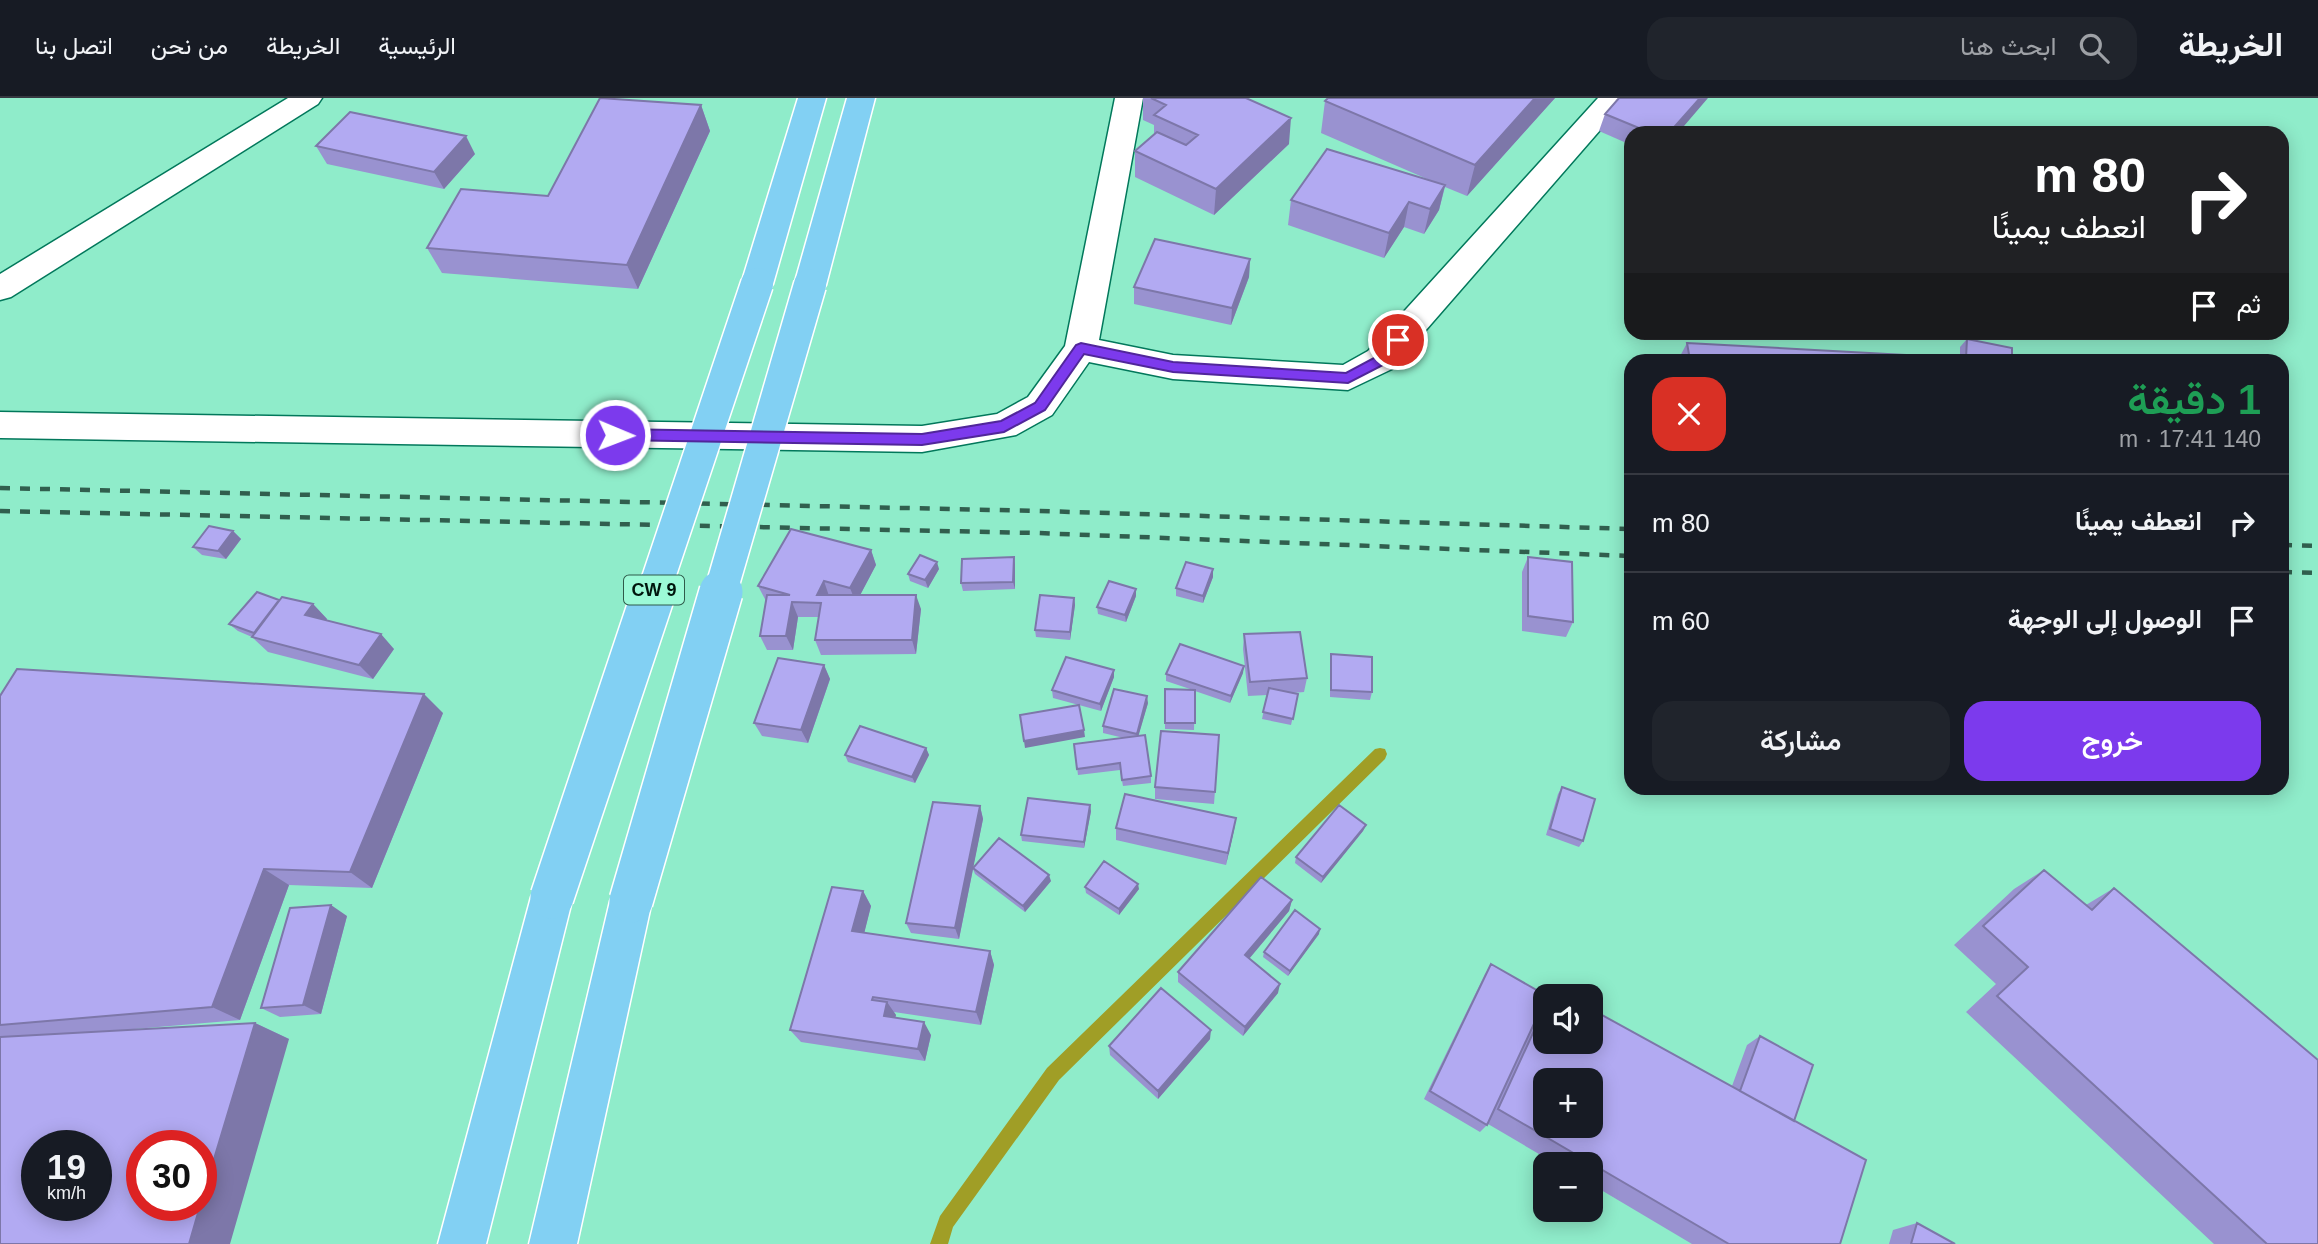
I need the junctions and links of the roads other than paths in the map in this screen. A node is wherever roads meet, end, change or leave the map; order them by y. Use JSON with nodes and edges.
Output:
{"nodes":[{"id":1,"x":309,"y":98,"type":"edge"},
{"id":2,"x":812,"y":98,"type":"edge"},
{"id":3,"x":861,"y":98,"type":"edge"},
{"id":4,"x":1129,"y":98,"type":"edge"},
{"id":5,"x":1614,"y":98,"type":"edge"},
{"id":6,"x":0,"y":289,"type":"edge"},
{"id":7,"x":1081,"y":348,"type":"junction"},
{"id":8,"x":0,"y":425,"type":"edge"},
{"id":9,"x":461,"y":1244,"type":"edge"},
{"id":10,"x":553,"y":1244,"type":"edge"}],
"edges":[{"from":1,"to":6,"type":"street"},
{"from":2,"to":9,"type":"highway","number":"CW 9","bridge":true},
{"from":3,"to":10,"type":"highway","bridge":true},
{"from":4,"to":7,"type":"street"},
{"from":5,"to":7,"type":"street"},
{"from":7,"to":8,"type":"street"}]}
